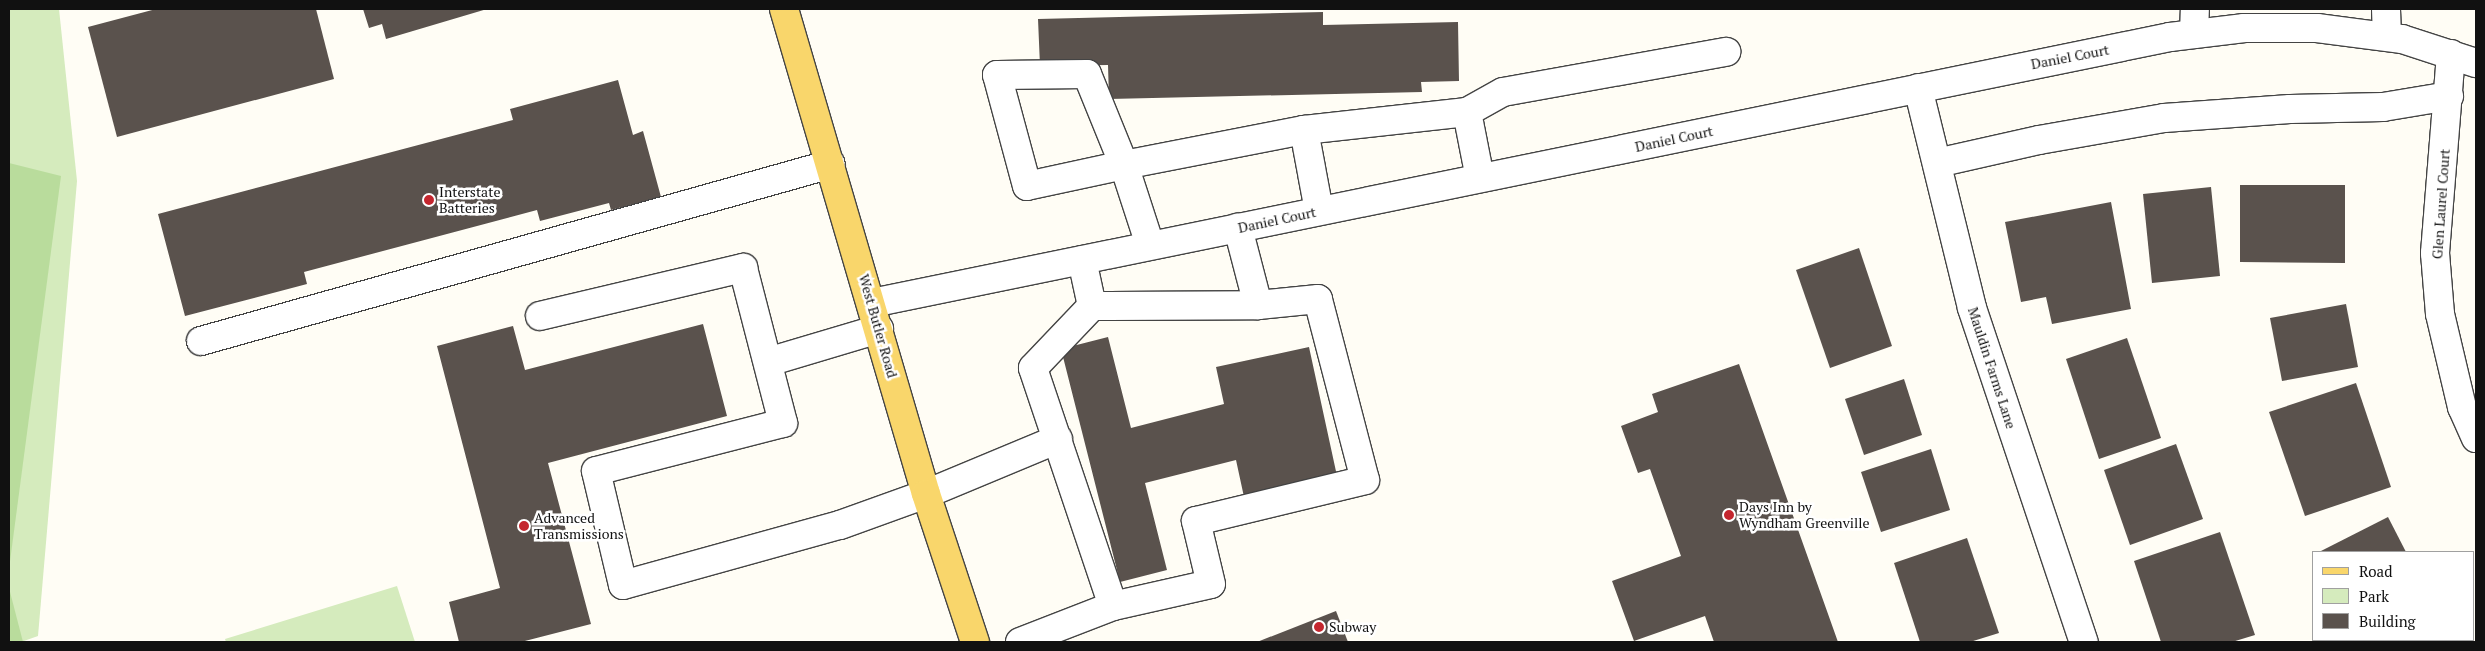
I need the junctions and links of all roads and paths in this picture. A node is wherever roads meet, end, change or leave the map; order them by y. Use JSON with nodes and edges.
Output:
{"nodes":[{"id":1,"x":784,"y":9,"type":"edge"},
{"id":2,"x":2386,"y":9,"type":"edge"},
{"id":3,"x":2195,"y":21,"type":"edge"},
{"id":4,"x":2386,"y":36,"type":"junction"},
{"id":5,"x":1726,"y":52,"type":"dead end"},
{"id":6,"x":2451,"y":54,"type":"junction"},
{"id":7,"x":2476,"y":63,"type":"edge"},
{"id":8,"x":1918,"y":88,"type":"junction"},
{"id":9,"x":2449,"y":96,"type":"junction"},
{"id":10,"x":1467,"y":112,"type":"junction"},
{"id":11,"x":1304,"y":130,"type":"junction"},
{"id":12,"x":1937,"y":163,"type":"junction"},
{"id":13,"x":830,"y":164,"type":"junction"},
{"id":14,"x":1124,"y":165,"type":"junction"},
{"id":15,"x":1480,"y":178,"type":"junction"},
{"id":16,"x":1319,"y":211,"type":"junction"},
{"id":17,"x":1238,"y":228,"type":"junction"},
{"id":18,"x":1150,"y":246,"type":"junction"},
{"id":19,"x":1082,"y":260,"type":"junction"},
{"id":20,"x":872,"y":303,"type":"junction"},
{"id":21,"x":1258,"y":305,"type":"junction"},
{"id":22,"x":1092,"y":306,"type":"junction"},
{"id":23,"x":540,"y":316,"type":"dead end"},
{"id":24,"x":879,"y":330,"type":"junction"},
{"id":25,"x":201,"y":341,"type":"dead end"},
{"id":26,"x":768,"y":362,"type":"junction"},
{"id":27,"x":2476,"y":438,"type":"edge"},
{"id":28,"x":1058,"y":439,"type":"junction"},
{"id":29,"x":926,"y":494,"type":"junction"},
{"id":30,"x":1113,"y":606,"type":"junction"},
{"id":31,"x":975,"y":642,"type":"edge"},
{"id":32,"x":1020,"y":642,"type":"edge"},
{"id":33,"x":2084,"y":642,"type":"edge"}],
"edges":[{"from":1,"to":13,"type":"main road","name":"West Butler Road"},
{"from":2,"to":4,"type":"street"},
{"from":3,"to":4,"type":"street","name":"Daniel Court"},
{"from":3,"to":8,"type":"street","name":"Daniel Court"},
{"from":4,"to":6,"type":"street","name":"Daniel Court"},
{"from":5,"to":10,"type":"street"},
{"from":6,"to":7,"type":"street","name":"Daniel Court"},
{"from":6,"to":9,"type":"street","name":"Glen Laurel Court"},
{"from":8,"to":12,"type":"street","name":"Mauldin Farms Lane"},
{"from":8,"to":15,"type":"street","name":"Daniel Court"},
{"from":9,"to":12,"type":"street"},
{"from":9,"to":27,"type":"street","name":"Glen Laurel Court"},
{"from":10,"to":11,"type":"street"},
{"from":10,"to":15,"type":"street"},
{"from":11,"to":14,"type":"street"},
{"from":11,"to":16,"type":"street"},
{"from":12,"to":33,"type":"street","name":"Mauldin Farms Lane"},
{"from":13,"to":20,"type":"main road","name":"West Butler Road"},
{"from":13,"to":25,"type":"street"},
{"from":14,"to":14,"type":"street"},
{"from":14,"to":18,"type":"street"},
{"from":15,"to":16,"type":"street","name":"Daniel Court"},
{"from":16,"to":17,"type":"street","name":"Daniel Court"},
{"from":17,"to":18,"type":"street","name":"Daniel Court"},
{"from":17,"to":21,"type":"street"},
{"from":18,"to":19,"type":"street","name":"Daniel Court"},
{"from":19,"to":20,"type":"street","name":"Daniel Court"},
{"from":19,"to":22,"type":"street"},
{"from":20,"to":24,"type":"main road","name":"West Butler Road"},
{"from":21,"to":22,"type":"street"},
{"from":21,"to":30,"type":"street"},
{"from":22,"to":28,"type":"street"},
{"from":23,"to":26,"type":"street"},
{"from":24,"to":26,"type":"street"},
{"from":24,"to":29,"type":"main road","name":"West Butler Road"},
{"from":26,"to":29,"type":"street"},
{"from":28,"to":29,"type":"street"},
{"from":28,"to":30,"type":"street"},
{"from":29,"to":31,"type":"main road","name":"West Butler Road"},
{"from":30,"to":32,"type":"street"}]}
